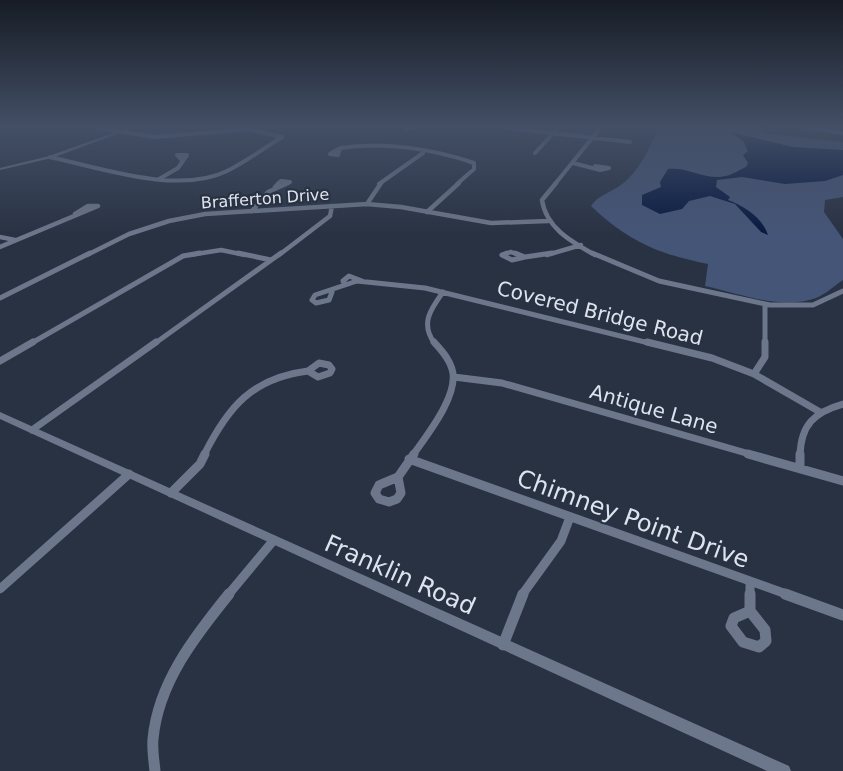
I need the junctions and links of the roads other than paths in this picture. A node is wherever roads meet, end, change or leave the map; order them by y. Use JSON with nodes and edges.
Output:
{"nodes":[{"id":1,"x":23,"y":163,"type":"edge"},
{"id":2,"x":80,"y":163,"type":"edge"},
{"id":3,"x":181,"y":163,"type":"edge"},
{"id":4,"x":243,"y":163,"type":"edge"},
{"id":5,"x":409,"y":163,"type":"edge"},
{"id":6,"x":471,"y":163,"type":"edge"},
{"id":7,"x":573,"y":163,"type":"joint"},
{"id":8,"x":595,"y":166,"type":"dead end"},
{"id":9,"x":0,"y":168,"type":"edge"},
{"id":10,"x":159,"y":179,"type":"junction"},
{"id":11,"x":275,"y":187,"type":"dead end"},
{"id":12,"x":367,"y":204,"type":"junction"},
{"id":13,"x":332,"y":206,"type":"junction"},
{"id":14,"x":252,"y":211,"type":"junction"},
{"id":15,"x":427,"y":212,"type":"junction"},
{"id":16,"x":75,"y":214,"type":"dead end"},
{"id":17,"x":548,"y":220,"type":"junction"},
{"id":18,"x":0,"y":237,"type":"edge"},
{"id":19,"x":15,"y":240,"type":"junction"},
{"id":20,"x":581,"y":246,"type":"junction"},
{"id":21,"x":0,"y":247,"type":"edge"},
{"id":22,"x":525,"y":257,"type":"dead end"},
{"id":23,"x":271,"y":260,"type":"junction"},
{"id":24,"x":843,"y":291,"type":"edge"},
{"id":25,"x":332,"y":292,"type":"dead end"},
{"id":26,"x":442,"y":292,"type":"junction"},
{"id":27,"x":0,"y":298,"type":"edge"},
{"id":28,"x":765,"y":304,"type":"junction"},
{"id":29,"x":0,"y":361,"type":"edge"},
{"id":30,"x":308,"y":371,"type":"dead end"},
{"id":31,"x":754,"y":374,"type":"junction"},
{"id":32,"x":454,"y":378,"type":"junction"},
{"id":33,"x":843,"y":404,"type":"edge"},
{"id":34,"x":820,"y":412,"type":"junction"},
{"id":35,"x":0,"y":415,"type":"edge"},
{"id":36,"x":32,"y":430,"type":"junction"},
{"id":37,"x":410,"y":459,"type":"junction"},
{"id":38,"x":800,"y":468,"type":"junction"},
{"id":39,"x":129,"y":474,"type":"junction"},
{"id":40,"x":398,"y":477,"type":"dead end"},
{"id":41,"x":843,"y":481,"type":"edge"},
{"id":42,"x":171,"y":493,"type":"junction"},
{"id":43,"x":570,"y":517,"type":"junction"},
{"id":44,"x":273,"y":541,"type":"junction"},
{"id":45,"x":5,"y":579,"type":"edge"},
{"id":46,"x":750,"y":581,"type":"junction"},
{"id":47,"x":0,"y":590,"type":"edge"},
{"id":48,"x":750,"y":611,"type":"dead end"},
{"id":49,"x":843,"y":615,"type":"edge"},
{"id":50,"x":503,"y":645,"type":"junction"},
{"id":51,"x":155,"y":771,"type":"edge"},
{"id":52,"x":784,"y":771,"type":"edge"}],
"edges":[{"from":1,"to":9,"type":"street"},
{"from":2,"to":10,"type":"street"},
{"from":3,"to":10,"type":"street"},
{"from":4,"to":10,"type":"street"},
{"from":5,"to":12,"type":"street"},
{"from":6,"to":15,"type":"street"},
{"from":7,"to":8,"type":"street"},
{"from":7,"to":17,"type":"street"},
{"from":11,"to":14,"type":"street"},
{"from":12,"to":13,"type":"street","name":"Brafferton Drive"},
{"from":12,"to":15,"type":"street","name":"Brafferton Drive"},
{"from":13,"to":14,"type":"street","name":"Brafferton Drive"},
{"from":13,"to":23,"type":"street"},
{"from":14,"to":27,"type":"street","name":"Brafferton Drive"},
{"from":15,"to":17,"type":"street","name":"Brafferton Drive"},
{"from":16,"to":19,"type":"street"},
{"from":17,"to":20,"type":"street"},
{"from":18,"to":19,"type":"street"},
{"from":19,"to":21,"type":"street"},
{"from":20,"to":22,"type":"street"},
{"from":20,"to":28,"type":"street"},
{"from":23,"to":29,"type":"street"},
{"from":23,"to":36,"type":"street"},
{"from":24,"to":28,"type":"street"},
{"from":25,"to":26,"type":"street","name":"Covered Bridge Road"},
{"from":26,"to":31,"type":"street","name":"Covered Bridge Road"},
{"from":26,"to":32,"type":"street"},
{"from":28,"to":31,"type":"street"},
{"from":30,"to":42,"type":"street"},
{"from":31,"to":34,"type":"street","name":"Covered Bridge Road"},
{"from":32,"to":37,"type":"street"},
{"from":32,"to":38,"type":"street","name":"Antique Lane"},
{"from":33,"to":34,"type":"street"},
{"from":34,"to":38,"type":"street"},
{"from":35,"to":36,"type":"street","name":"Franklin Road"},
{"from":36,"to":39,"type":"street","name":"Franklin Road"},
{"from":37,"to":40,"type":"street"},
{"from":37,"to":43,"type":"street","name":"Chimney Point Drive"},
{"from":38,"to":41,"type":"street","name":"Antique Lane"},
{"from":39,"to":42,"type":"street","name":"Franklin Road"},
{"from":39,"to":45,"type":"street"},
{"from":42,"to":44,"type":"street","name":"Franklin Road"},
{"from":43,"to":46,"type":"street","name":"Chimney Point Drive"},
{"from":43,"to":50,"type":"street"},
{"from":44,"to":50,"type":"street","name":"Franklin Road"},
{"from":44,"to":51,"type":"street"},
{"from":45,"to":47,"type":"street"},
{"from":46,"to":48,"type":"street"},
{"from":46,"to":49,"type":"street","name":"Chimney Point Drive"},
{"from":50,"to":52,"type":"street","name":"Franklin Road"}]}
